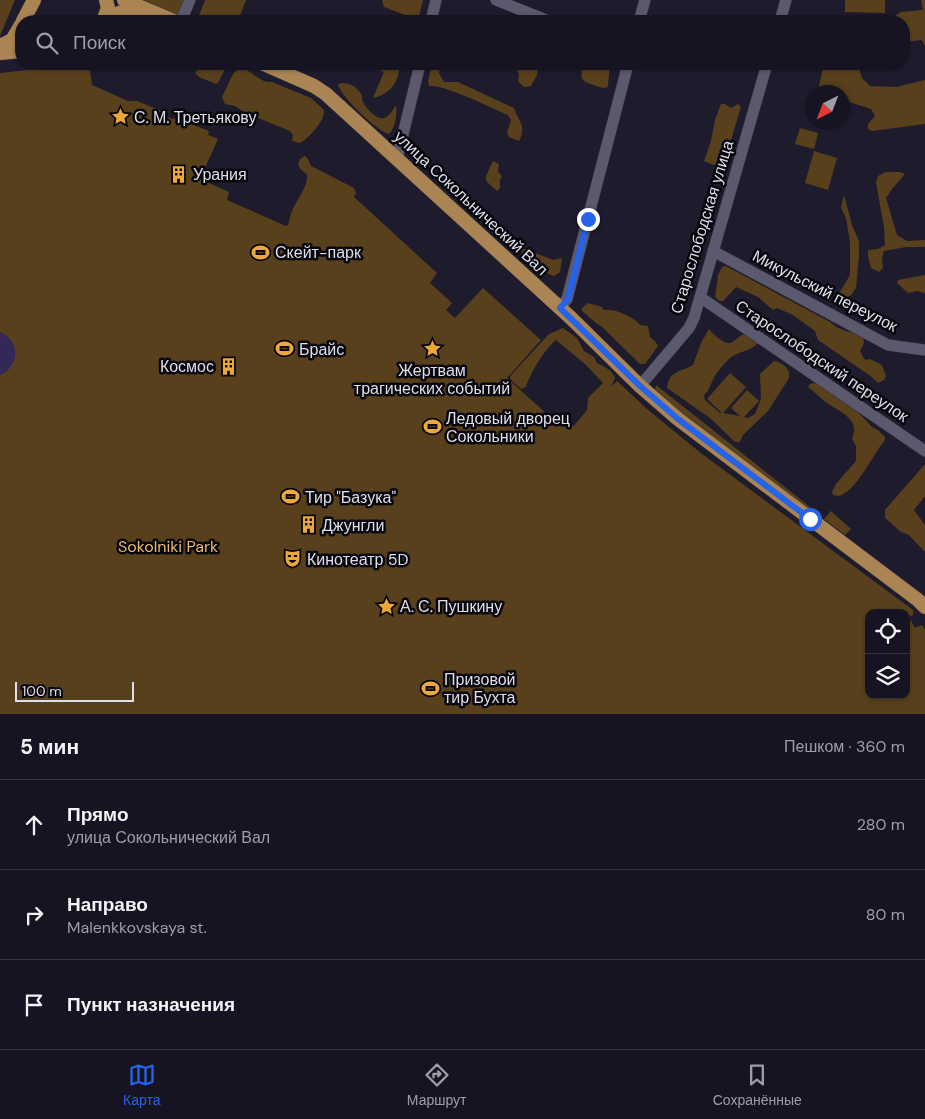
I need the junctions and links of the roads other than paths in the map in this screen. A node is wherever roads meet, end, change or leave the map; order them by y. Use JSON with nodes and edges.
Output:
{"nodes":[{"id":1,"x":106,"y":0,"type":"edge"},
{"id":2,"x":124,"y":0,"type":"edge"},
{"id":3,"x":190,"y":0,"type":"edge"},
{"id":4,"x":436,"y":0,"type":"edge"},
{"id":5,"x":496,"y":0,"type":"edge"},
{"id":6,"x":645,"y":0,"type":"edge"},
{"id":7,"x":786,"y":0,"type":"edge"},
{"id":8,"x":32,"y":3,"type":"edge"},
{"id":9,"x":26,"y":15,"type":"edge"},
{"id":10,"x":105,"y":15,"type":"edge"},
{"id":11,"x":116,"y":15,"type":"edge"},
{"id":12,"x":141,"y":15,"type":"edge"},
{"id":13,"x":160,"y":15,"type":"edge"},
{"id":14,"x":184,"y":15,"type":"edge"},
{"id":15,"x":432,"y":15,"type":"edge"},
{"id":16,"x":534,"y":15,"type":"edge"},
{"id":17,"x":641,"y":15,"type":"edge"},
{"id":18,"x":782,"y":15,"type":"edge"},
{"id":19,"x":15,"y":35,"type":"edge"},
{"id":20,"x":0,"y":46,"type":"edge"},
{"id":21,"x":15,"y":52,"type":"edge"},
{"id":22,"x":0,"y":54,"type":"edge"},
{"id":23,"x":277,"y":70,"type":"edge"},
{"id":24,"x":418,"y":70,"type":"edge"},
{"id":25,"x":626,"y":70,"type":"edge"},
{"id":26,"x":766,"y":70,"type":"edge"},
{"id":27,"x":396,"y":159,"type":"junction"},
{"id":28,"x":713,"y":251,"type":"junction"},
{"id":29,"x":700,"y":297,"type":"junction"},
{"id":30,"x":560,"y":308,"type":"junction"},
{"id":31,"x":925,"y":350,"type":"edge"},
{"id":32,"x":640,"y":386,"type":"junction"},
{"id":33,"x":925,"y":451,"type":"edge"},
{"id":34,"x":925,"y":607,"type":"edge"}],
"edges":[{"from":1,"to":10,"type":"main road"},
{"from":2,"to":13,"type":"main road"},
{"from":3,"to":14,"type":"street"},
{"from":4,"to":15,"type":"street"},
{"from":5,"to":16,"type":"street"},
{"from":6,"to":17,"type":"street"},
{"from":7,"to":18,"type":"street"},
{"from":8,"to":9,"type":"main road"},
{"from":11,"to":12,"type":"main road"},
{"from":19,"to":20,"type":"main road"},
{"from":21,"to":22,"type":"main road"},
{"from":23,"to":27,"type":"main road","name":"улица Сокольнический Вал"},
{"from":24,"to":27,"type":"street"},
{"from":25,"to":30,"type":"street"},
{"from":26,"to":28,"type":"street","name":"Старослободская улица"},
{"from":27,"to":30,"type":"main road","name":"улица Сокольнический Вал"},
{"from":28,"to":29,"type":"street","name":"Старослободская улица"},
{"from":28,"to":31,"type":"street","name":"Микульский переулок"},
{"from":29,"to":32,"type":"street","name":"Старослободская улица"},
{"from":29,"to":33,"type":"street","name":"Старослободский переулок"},
{"from":30,"to":32,"type":"main road","name":"улица Сокольнический Вал"},
{"from":32,"to":34,"type":"main road","name":"улица Сокольнический Вал"}]}
